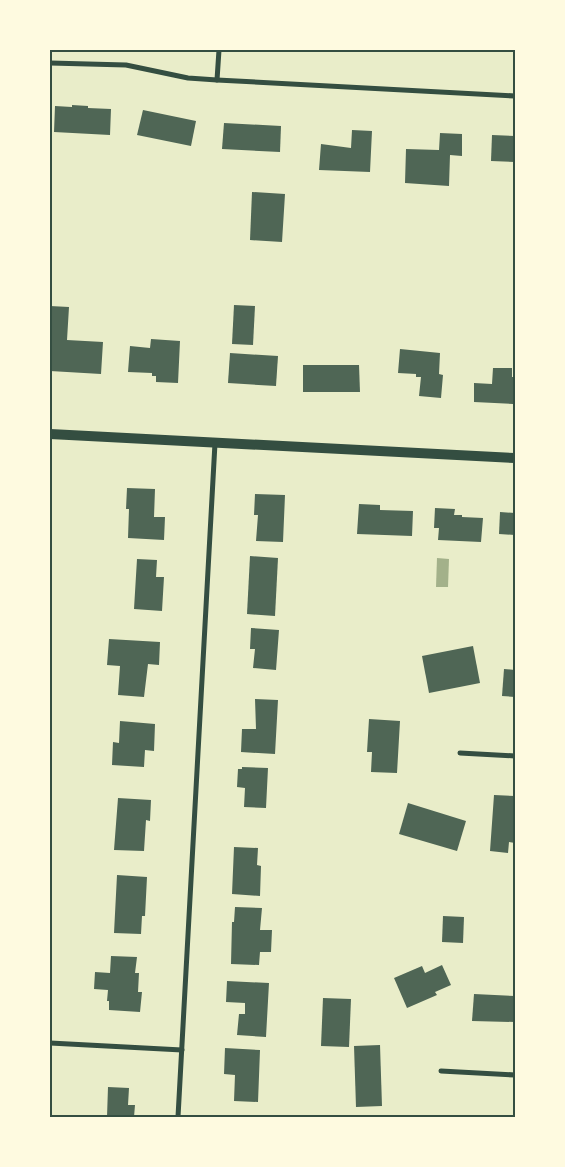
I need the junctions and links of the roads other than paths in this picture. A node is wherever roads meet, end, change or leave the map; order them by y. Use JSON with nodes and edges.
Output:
{"nodes":[{"id":1,"x":219,"y":50,"type":"edge"},
{"id":2,"x":50,"y":63,"type":"edge"},
{"id":3,"x":218,"y":80,"type":"junction"},
{"id":4,"x":515,"y":96,"type":"edge"},
{"id":5,"x":50,"y":434,"type":"edge"},
{"id":6,"x":215,"y":443,"type":"junction"},
{"id":7,"x":515,"y":458,"type":"edge"},
{"id":8,"x":460,"y":753,"type":"dead end"},
{"id":9,"x":515,"y":756,"type":"edge"},
{"id":10,"x":50,"y":1043,"type":"edge"},
{"id":11,"x":182,"y":1050,"type":"junction"},
{"id":12,"x":442,"y":1071,"type":"dead end"},
{"id":13,"x":515,"y":1075,"type":"edge"},
{"id":14,"x":178,"y":1117,"type":"edge"}],
"edges":[{"from":1,"to":3,"type":"street"},
{"from":2,"to":3,"type":"street"},
{"from":3,"to":4,"type":"street"},
{"from":5,"to":6,"type":"main road"},
{"from":6,"to":7,"type":"main road"},
{"from":6,"to":11,"type":"street"},
{"from":8,"to":9,"type":"street"},
{"from":10,"to":11,"type":"street"},
{"from":11,"to":14,"type":"street"},
{"from":12,"to":13,"type":"street"}]}
